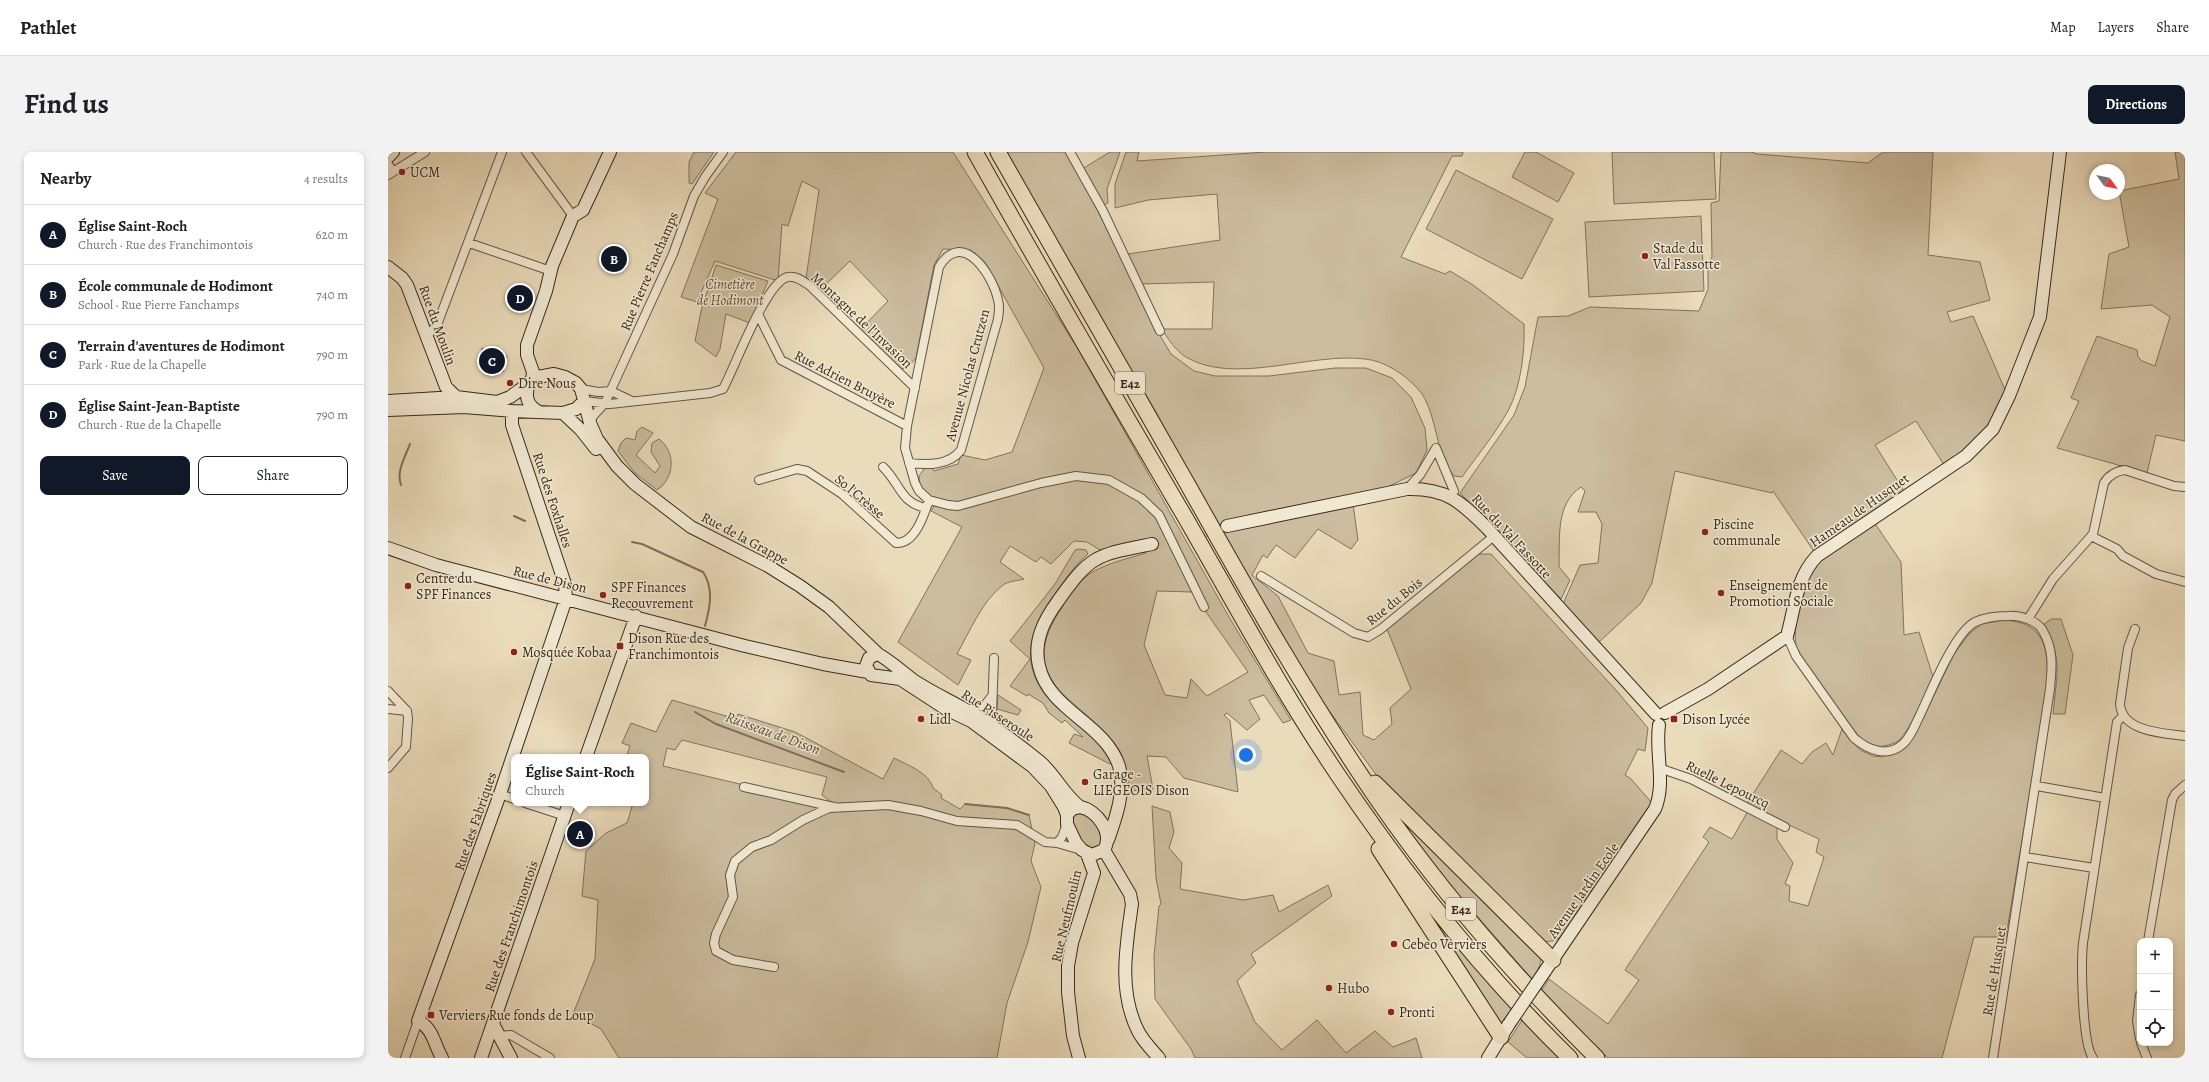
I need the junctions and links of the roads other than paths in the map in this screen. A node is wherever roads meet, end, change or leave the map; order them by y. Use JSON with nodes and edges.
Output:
{"nodes":[{"id":1,"x":393,"y":152,"type":"edge"},
{"id":2,"x":425,"y":152,"type":"edge"},
{"id":3,"x":502,"y":152,"type":"edge"},
{"id":4,"x":526,"y":152,"type":"edge"},
{"id":5,"x":610,"y":152,"type":"edge"},
{"id":6,"x":723,"y":152,"type":"edge"},
{"id":7,"x":964,"y":152,"type":"edge"},
{"id":8,"x":975,"y":152,"type":"edge"},
{"id":9,"x":998,"y":152,"type":"edge"},
{"id":10,"x":1070,"y":152,"type":"edge"},
{"id":11,"x":2060,"y":152,"type":"edge"},
{"id":12,"x":388,"y":157,"type":"edge"},
{"id":13,"x":388,"y":164,"type":"edge"},
{"id":14,"x":390,"y":174,"type":"edge"},
{"id":15,"x":573,"y":216,"type":"junction"},
{"id":16,"x":469,"y":243,"type":"junction"},
{"id":17,"x":1034,"y":257,"type":"junction"},
{"id":18,"x":975,"y":258,"type":"joint"},
{"id":19,"x":388,"y":268,"type":"edge"},
{"id":20,"x":551,"y":271,"type":"junction"},
{"id":21,"x":758,"y":314,"type":"junction"},
{"id":22,"x":1160,"y":331,"type":"dead end"},
{"id":23,"x":428,"y":336,"type":"junction"},
{"id":24,"x":530,"y":381,"type":"junction"},
{"id":25,"x":915,"y":388,"type":"junction"},
{"id":26,"x":611,"y":390,"type":"junction"},
{"id":27,"x":582,"y":395,"type":"junction"},
{"id":28,"x":456,"y":397,"type":"junction"},
{"id":29,"x":388,"y":401,"type":"edge"},
{"id":30,"x":632,"y":401,"type":"junction"},
{"id":31,"x":605,"y":403,"type":"junction"},
{"id":32,"x":388,"y":410,"type":"edge"},
{"id":33,"x":512,"y":411,"type":"junction"},
{"id":34,"x":540,"y":412,"type":"junction"},
{"id":35,"x":563,"y":413,"type":"junction"},
{"id":36,"x":590,"y":423,"type":"junction"},
{"id":37,"x":907,"y":426,"type":"junction"},
{"id":38,"x":909,"y":463,"type":"junction"},
{"id":39,"x":883,"y":467,"type":"dead end"},
{"id":40,"x":759,"y":480,"type":"dead end"},
{"id":41,"x":2185,"y":487,"type":"edge"},
{"id":42,"x":1407,"y":489,"type":"junction"},
{"id":43,"x":1454,"y":491,"type":"dead end"},
{"id":44,"x":656,"y":502,"type":"junction"},
{"id":45,"x":928,"y":504,"type":"junction"},
{"id":46,"x":1227,"y":526,"type":"tunnel mouth"},
{"id":47,"x":1494,"y":536,"type":"junction"},
{"id":48,"x":2091,"y":536,"type":"junction"},
{"id":49,"x":1152,"y":544,"type":"tunnel mouth"},
{"id":50,"x":388,"y":548,"type":"edge"},
{"id":51,"x":1261,"y":576,"type":"dead end"},
{"id":52,"x":2185,"y":582,"type":"edge"},
{"id":53,"x":566,"y":599,"type":"junction"},
{"id":54,"x":820,"y":601,"type":"junction"},
{"id":55,"x":1204,"y":607,"type":"dead end"},
{"id":56,"x":636,"y":616,"type":"junction"},
{"id":57,"x":2028,"y":619,"type":"junction"},
{"id":58,"x":2135,"y":629,"type":"dead end"},
{"id":59,"x":1787,"y":636,"type":"junction"},
{"id":60,"x":883,"y":658,"type":"junction"},
{"id":61,"x":994,"y":658,"type":"dead end"},
{"id":62,"x":868,"y":666,"type":"junction"},
{"id":63,"x":881,"y":676,"type":"junction"},
{"id":64,"x":388,"y":691,"type":"edge"},
{"id":65,"x":992,"y":696,"type":"junction"},
{"id":66,"x":388,"y":710,"type":"edge"},
{"id":67,"x":967,"y":710,"type":"junction"},
{"id":68,"x":407,"y":711,"type":"junction"},
{"id":69,"x":2123,"y":716,"type":"junction"},
{"id":70,"x":1662,"y":718,"type":"junction"},
{"id":71,"x":993,"y":727,"type":"junction"},
{"id":72,"x":2185,"y":736,"type":"edge"},
{"id":73,"x":1342,"y":745,"type":"junction"},
{"id":74,"x":514,"y":754,"type":"edge"},
{"id":75,"x":587,"y":754,"type":"edge"},
{"id":76,"x":511,"y":762,"type":"edge"},
{"id":77,"x":388,"y":768,"type":"edge"},
{"id":78,"x":1659,"y":768,"type":"junction"},
{"id":79,"x":1338,"y":774,"type":"junction"},
{"id":80,"x":2185,"y":785,"type":"edge"},
{"id":81,"x":2037,"y":786,"type":"junction"},
{"id":82,"x":744,"y":787,"type":"dead end"},
{"id":83,"x":500,"y":794,"type":"junction"},
{"id":84,"x":511,"y":798,"type":"edge"},
{"id":85,"x":2105,"y":798,"type":"junction"},
{"id":86,"x":1119,"y":802,"type":"junction"},
{"id":87,"x":534,"y":806,"type":"edge"},
{"id":88,"x":568,"y":806,"type":"edge"},
{"id":89,"x":1080,"y":807,"type":"junction"},
{"id":90,"x":838,"y":808,"type":"junction"},
{"id":91,"x":1095,"y":814,"type":"junction"},
{"id":92,"x":565,"y":816,"type":"junction"},
{"id":93,"x":1067,"y":820,"type":"junction"},
{"id":94,"x":1785,"y":827,"type":"dead end"},
{"id":95,"x":1057,"y":843,"type":"junction"},
{"id":96,"x":1106,"y":845,"type":"junction"},
{"id":97,"x":1085,"y":852,"type":"junction"},
{"id":98,"x":2025,"y":857,"type":"junction"},
{"id":99,"x":2094,"y":868,"type":"junction"},
{"id":100,"x":2149,"y":938,"type":"edge"},
{"id":101,"x":1549,"y":966,"type":"junction"},
{"id":102,"x":774,"y":967,"type":"dead end"},
{"id":103,"x":418,"y":1021,"type":"junction"},
{"id":104,"x":493,"y":1024,"type":"junction"},
{"id":105,"x":1505,"y":1031,"type":"junction"},
{"id":106,"x":500,"y":1036,"type":"junction"},
{"id":107,"x":2142,"y":1046,"type":"edge"},
{"id":108,"x":2089,"y":1056,"type":"edge"},
{"id":109,"x":405,"y":1058,"type":"edge"},
{"id":110,"x":442,"y":1058,"type":"edge"},
{"id":111,"x":481,"y":1058,"type":"edge"},
{"id":112,"x":511,"y":1058,"type":"edge"},
{"id":113,"x":550,"y":1058,"type":"edge"},
{"id":114,"x":1079,"y":1058,"type":"edge"},
{"id":115,"x":1159,"y":1058,"type":"edge"},
{"id":116,"x":1488,"y":1058,"type":"edge"},
{"id":117,"x":1570,"y":1058,"type":"edge"},
{"id":118,"x":1597,"y":1058,"type":"edge"},
{"id":119,"x":1994,"y":1058,"type":"edge"},
{"id":120,"x":2147,"y":1058,"type":"edge"}],
"edges":[{"from":1,"to":12,"type":"street"},
{"from":2,"to":14,"type":"street"},
{"from":3,"to":16,"type":"street"},
{"from":4,"to":15,"type":"street"},
{"from":5,"to":15,"type":"street"},
{"from":6,"to":26,"type":"street","name":"Rue Pierre Fanchamps"},
{"from":7,"to":17,"type":"highway"},
{"from":8,"to":17,"type":"highway","number":"E42"},
{"from":9,"to":73,"type":"highway","number":"E42"},
{"from":10,"to":22,"type":"street"},
{"from":11,"to":59,"type":"street","name":"Hameau de Husquet"},
{"from":13,"to":14,"type":"street"},
{"from":15,"to":20,"type":"street"},
{"from":16,"to":20,"type":"street"},
{"from":16,"to":23,"type":"street"},
{"from":17,"to":79,"type":"highway","number":"E42"},
{"from":18,"to":25,"type":"street","name":"Montagne de l'Invasion"},
{"from":18,"to":38,"type":"street","name":"Avenue Nicolas Crutzen"},
{"from":19,"to":23,"type":"street","name":"Rue du Moulin"},
{"from":20,"to":24,"type":"street"},
{"from":21,"to":25,"type":"street","name":"Montagne de l'Invasion"},
{"from":21,"to":30,"type":"street","name":"Montagne de l'Invasion"},
{"from":21,"to":37,"type":"street","name":"Rue Adrien Bruyère"},
{"from":23,"to":28,"type":"street","name":"Rue du Moulin"},
{"from":24,"to":27,"type":"street"},
{"from":24,"to":28,"type":"street"},
{"from":24,"to":34,"type":"street"},
{"from":25,"to":37,"type":"street","name":"Montagne de l'Invasion"},
{"from":26,"to":27,"type":"street"},
{"from":26,"to":30,"type":"street"},
{"from":26,"to":31,"type":"street","name":"Rue Pierre Fanchamps"},
{"from":27,"to":31,"type":"street","name":"Montagne de l'Invasion"},
{"from":27,"to":35,"type":"street"},
{"from":27,"to":36,"type":"street","name":"Rue de la Grappe"},
{"from":28,"to":29,"type":"street"},
{"from":30,"to":31,"type":"street","name":"Montagne de l'Invasion"},
{"from":31,"to":36,"type":"street"},
{"from":32,"to":33,"type":"street"},
{"from":33,"to":34,"type":"street"},
{"from":33,"to":53,"type":"street","name":"Rue des Foxhalles"},
{"from":34,"to":35,"type":"street"},
{"from":35,"to":44,"type":"street","name":"Rue de la Grappe"},
{"from":36,"to":44,"type":"street","name":"Rue de la Grappe"},
{"from":37,"to":38,"type":"street","name":"Montagne de l'Invasion"},
{"from":38,"to":45,"type":"street","name":"Montagne de l'Invasion"},
{"from":39,"to":45,"type":"street","name":"So l'Crèsse"},
{"from":40,"to":45,"type":"street","name":"So l'Crèsse"},
{"from":41,"to":48,"type":"street"},
{"from":42,"to":43,"type":"street"},
{"from":42,"to":46,"type":"street","name":"Rue du Val Fassotte"},
{"from":42,"to":47,"type":"street","name":"Rue du Val Fassotte"},
{"from":44,"to":54,"type":"street","name":"Rue de la Grappe"},
{"from":45,"to":55,"type":"street"},
{"from":47,"to":51,"type":"street","name":"Rue du Bois"},
{"from":47,"to":70,"type":"street","name":"Rue du Val Fassotte"},
{"from":48,"to":52,"type":"street"},
{"from":48,"to":57,"type":"street"},
{"from":49,"to":86,"type":"street"},
{"from":50,"to":53,"type":"street","name":"Rue de Dison"},
{"from":53,"to":56,"type":"street","name":"Rue de Dison"},
{"from":53,"to":74,"type":"street","name":"Rue des Fabriques"},
{"from":54,"to":60,"type":"street","name":"Rue de la Grappe"},
{"from":54,"to":62,"type":"street","name":"Rue de la Grappe"},
{"from":56,"to":62,"type":"street"},
{"from":56,"to":75,"type":"street"},
{"from":57,"to":59,"type":"street"},
{"from":57,"to":81,"type":"street","name":"Rue de Husquet"},
{"from":58,"to":69,"type":"street"},
{"from":59,"to":70,"type":"street"},
{"from":60,"to":62,"type":"street"},
{"from":60,"to":63,"type":"street"},
{"from":60,"to":67,"type":"street","name":"Rue Pisseroule"},
{"from":61,"to":65,"type":"street"},
{"from":62,"to":63,"type":"street"},
{"from":63,"to":93,"type":"street","name":"Rue Pisseroule"},
{"from":64,"to":68,"type":"street"},
{"from":65,"to":67,"type":"street"},
{"from":65,"to":71,"type":"street"},
{"from":66,"to":68,"type":"street"},
{"from":67,"to":71,"type":"street","name":"Rue Pisseroule"},
{"from":68,"to":77,"type":"street"},
{"from":69,"to":72,"type":"street"},
{"from":69,"to":85,"type":"street"},
{"from":70,"to":78,"type":"street","name":"Avenue Jardin Ecole"},
{"from":71,"to":89,"type":"street","name":"Rue Pisseroule"},
{"from":73,"to":101,"type":"highway"},
{"from":73,"to":118,"type":"highway","number":"E42"},
{"from":76,"to":83,"type":"street","name":"Rue des Fabriques"},
{"from":78,"to":94,"type":"street","name":"Ruelle Lepourcq"},
{"from":78,"to":101,"type":"street","name":"Avenue Jardin Ecole"},
{"from":79,"to":105,"type":"highway"},
{"from":79,"to":117,"type":"highway","number":"E42"},
{"from":80,"to":100,"type":"street"},
{"from":81,"to":85,"type":"street"},
{"from":81,"to":98,"type":"street","name":"Rue de Husquet"},
{"from":82,"to":90,"type":"street"},
{"from":83,"to":84,"type":"street"},
{"from":83,"to":103,"type":"street","name":"Rue des Fabriques"},
{"from":85,"to":99,"type":"street"},
{"from":86,"to":91,"type":"street"},
{"from":86,"to":96,"type":"street"},
{"from":87,"to":92,"type":"street"},
{"from":88,"to":92,"type":"street","name":"Rue des Franchimontois"},
{"from":89,"to":91,"type":"street","name":"Rue Pisseroule"},
{"from":89,"to":93,"type":"street"},
{"from":90,"to":95,"type":"street"},
{"from":90,"to":102,"type":"street"},
{"from":91,"to":96,"type":"street"},
{"from":92,"to":104,"type":"street","name":"Rue des Franchimontois"},
{"from":93,"to":95,"type":"street"},
{"from":93,"to":97,"type":"street","name":"Rue Pisseroule"},
{"from":95,"to":97,"type":"street"},
{"from":96,"to":97,"type":"street"},
{"from":96,"to":115,"type":"street"},
{"from":97,"to":114,"type":"street","name":"Rue Neufmoulin"},
{"from":98,"to":99,"type":"street"},
{"from":98,"to":119,"type":"street","name":"Rue de Husquet"},
{"from":99,"to":108,"type":"street"},
{"from":101,"to":105,"type":"street","name":"Avenue Jardin Ecole","bridge":true},
{"from":103,"to":109,"type":"street"},
{"from":103,"to":110,"type":"street"},
{"from":104,"to":106,"type":"street"},
{"from":104,"to":111,"type":"street","name":"Rue des Franchimontois"},
{"from":105,"to":116,"type":"street","name":"Avenue Jardin Ecole"},
{"from":106,"to":112,"type":"street"},
{"from":106,"to":113,"type":"street"},
{"from":107,"to":120,"type":"street"}]}
